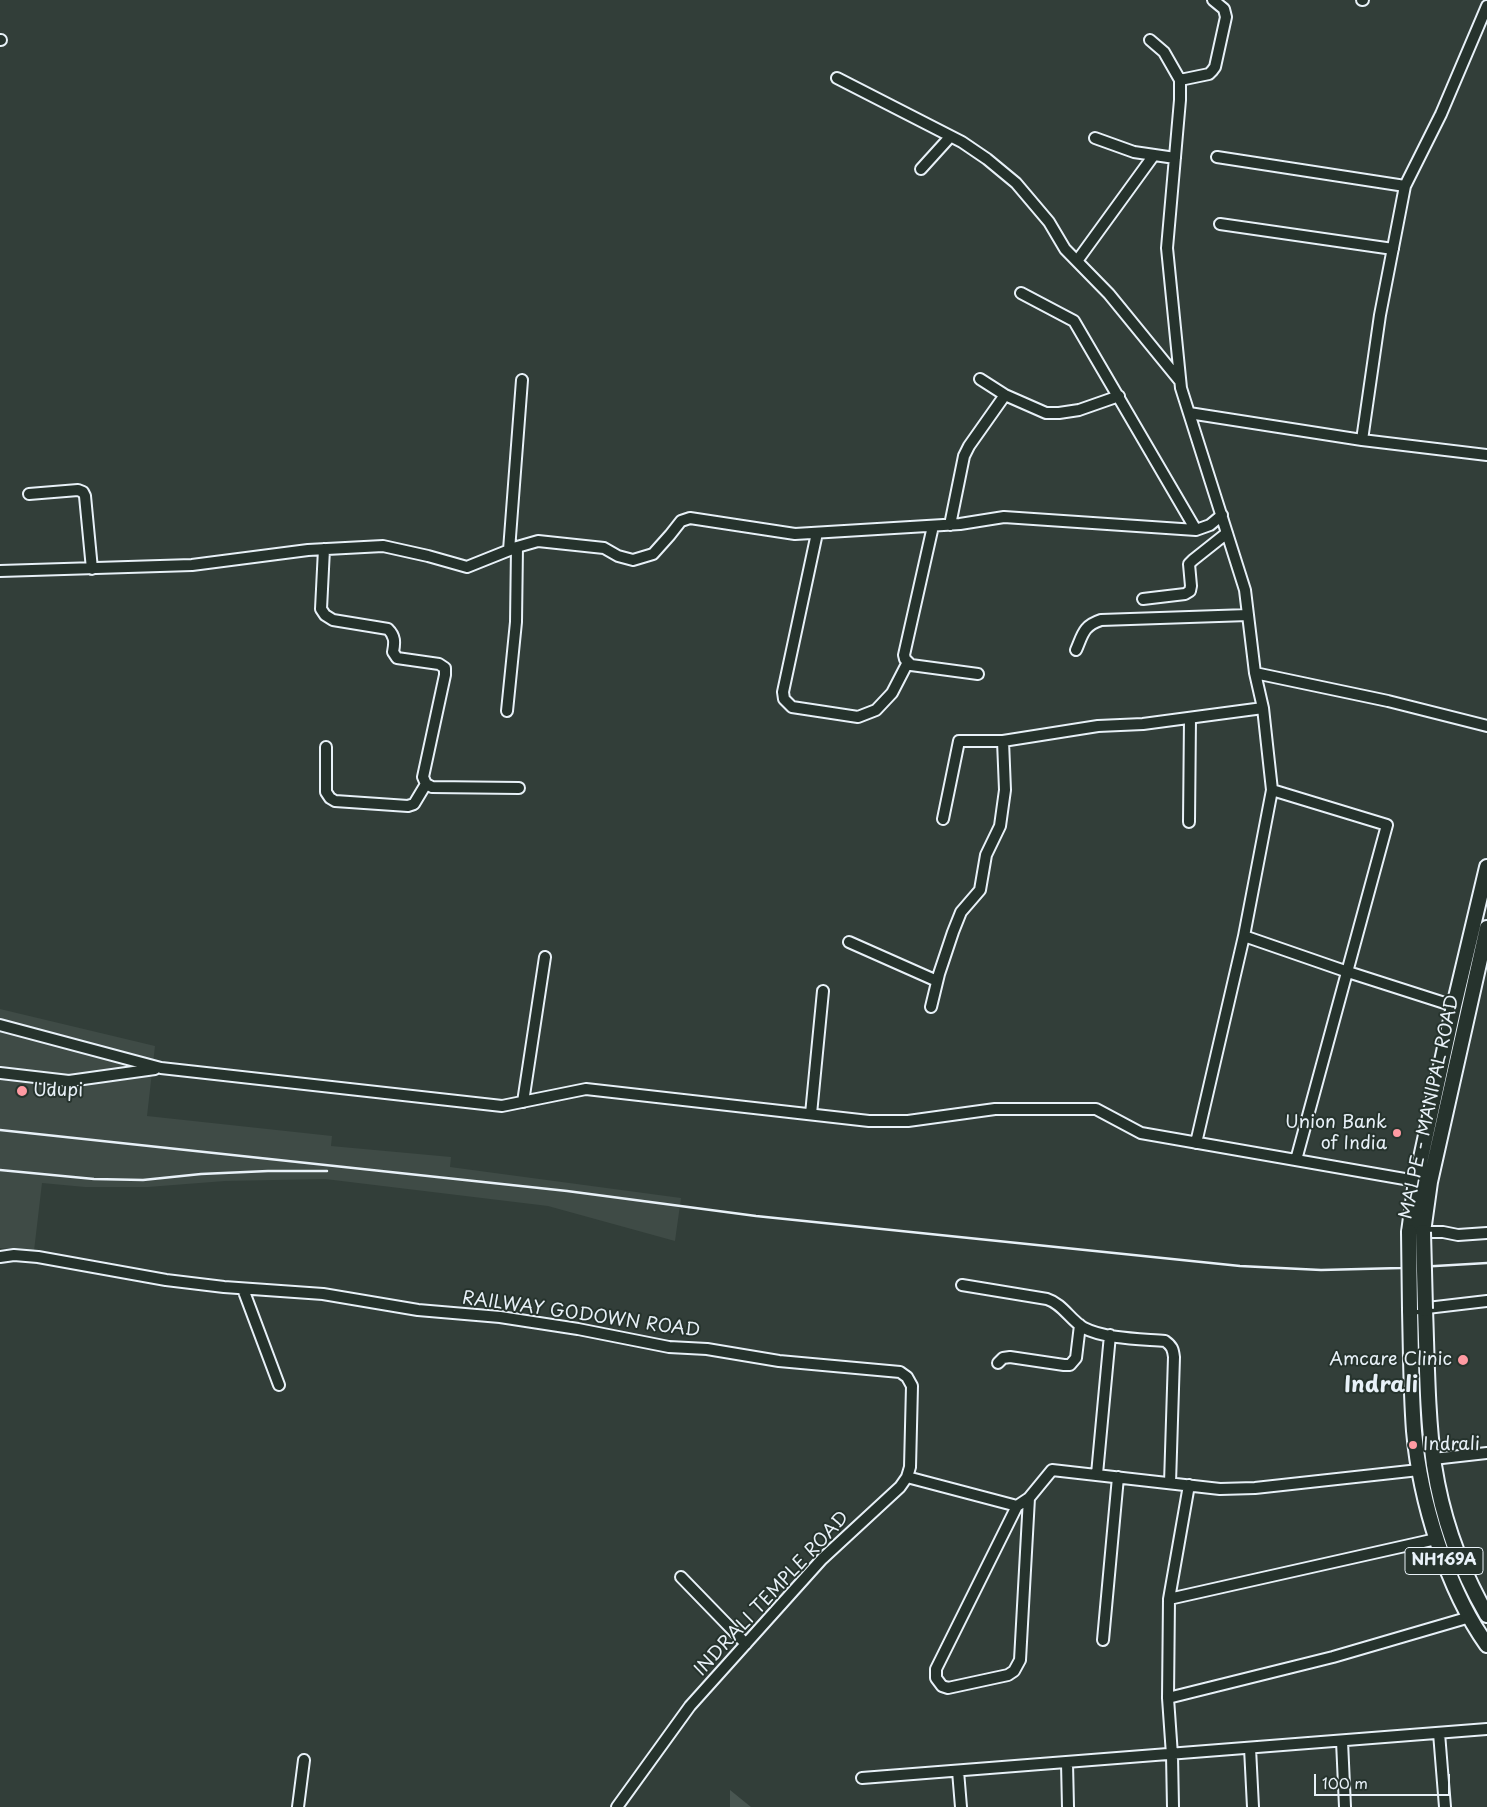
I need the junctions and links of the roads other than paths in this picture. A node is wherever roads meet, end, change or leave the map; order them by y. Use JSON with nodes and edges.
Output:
{"nodes":[{"id":1,"x":1213,"y":0,"type":"edge"},
{"id":2,"x":1487,"y":6,"type":"edge"},
{"id":3,"x":1150,"y":40,"type":"dead end"},
{"id":4,"x":837,"y":78,"type":"dead end"},
{"id":5,"x":1180,"y":80,"type":"junction"},
{"id":6,"x":950,"y":138,"type":"junction"},
{"id":7,"x":1095,"y":138,"type":"dead end"},
{"id":8,"x":1154,"y":155,"type":"junction"},
{"id":9,"x":1217,"y":157,"type":"dead end"},
{"id":10,"x":1175,"y":158,"type":"junction"},
{"id":11,"x":921,"y":169,"type":"dead end"},
{"id":12,"x":1405,"y":186,"type":"junction"},
{"id":13,"x":1220,"y":224,"type":"dead end"},
{"id":14,"x":1393,"y":250,"type":"junction"},
{"id":15,"x":1077,"y":261,"type":"junction"},
{"id":16,"x":1021,"y":293,"type":"dead end"},
{"id":17,"x":522,"y":380,"type":"dead end"},
{"id":18,"x":980,"y":380,"type":"dead end"},
{"id":19,"x":1180,"y":381,"type":"junction"},
{"id":20,"x":1005,"y":396,"type":"junction"},
{"id":21,"x":1119,"y":396,"type":"junction"},
{"id":22,"x":1189,"y":413,"type":"junction"},
{"id":23,"x":1362,"y":440,"type":"junction"},
{"id":24,"x":1487,"y":455,"type":"edge"},
{"id":25,"x":29,"y":494,"type":"dead end"},
{"id":26,"x":1222,"y":515,"type":"junction"},
{"id":27,"x":950,"y":525,"type":"junction"},
{"id":28,"x":933,"y":526,"type":"junction"},
{"id":29,"x":1196,"y":530,"type":"junction"},
{"id":30,"x":817,"y":532,"type":"junction"},
{"id":31,"x":1227,"y":533,"type":"junction"},
{"id":32,"x":324,"y":549,"type":"junction"},
{"id":33,"x":513,"y":549,"type":"junction"},
{"id":34,"x":92,"y":569,"type":"junction"},
{"id":35,"x":0,"y":572,"type":"edge"},
{"id":36,"x":1143,"y":599,"type":"dead end"},
{"id":37,"x":1248,"y":615,"type":"junction"},
{"id":38,"x":1076,"y":650,"type":"dead end"},
{"id":39,"x":908,"y":662,"type":"junction"},
{"id":40,"x":1255,"y":673,"type":"junction"},
{"id":41,"x":978,"y":674,"type":"dead end"},
{"id":42,"x":1263,"y":708,"type":"junction"},
{"id":43,"x":507,"y":711,"type":"dead end"},
{"id":44,"x":1190,"y":718,"type":"junction"},
{"id":45,"x":1487,"y":726,"type":"edge"},
{"id":46,"x":1003,"y":740,"type":"junction"},
{"id":47,"x":326,"y":747,"type":"dead end"},
{"id":48,"x":426,"y":784,"type":"junction"},
{"id":49,"x":519,"y":788,"type":"dead end"},
{"id":50,"x":1272,"y":790,"type":"junction"},
{"id":51,"x":943,"y":819,"type":"dead end"},
{"id":52,"x":1189,"y":822,"type":"dead end"},
{"id":53,"x":1487,"y":867,"type":"edge"},
{"id":54,"x":1487,"y":928,"type":"edge"},
{"id":55,"x":1244,"y":936,"type":"junction"},
{"id":56,"x":849,"y":942,"type":"dead end"},
{"id":57,"x":545,"y":957,"type":"dead end"},
{"id":58,"x":1348,"y":972,"type":"junction"},
{"id":59,"x":937,"y":981,"type":"junction"},
{"id":60,"x":824,"y":991,"type":"dead end"},
{"id":61,"x":1454,"y":1006,"type":"junction"},
{"id":62,"x":931,"y":1007,"type":"dead end"},
{"id":63,"x":0,"y":1025,"type":"edge"},
{"id":64,"x":162,"y":1068,"type":"junction"},
{"id":65,"x":0,"y":1073,"type":"edge"},
{"id":66,"x":523,"y":1102,"type":"junction"},
{"id":67,"x":811,"y":1114,"type":"junction"},
{"id":68,"x":1196,"y":1143,"type":"junction"},
{"id":69,"x":1296,"y":1160,"type":"junction"},
{"id":70,"x":1416,"y":1181,"type":"junction"},
{"id":71,"x":1416,"y":1232,"type":"junction"},
{"id":72,"x":1487,"y":1233,"type":"edge"},
{"id":73,"x":0,"y":1257,"type":"edge"},
{"id":74,"x":962,"y":1285,"type":"dead end"},
{"id":75,"x":242,"y":1289,"type":"junction"},
{"id":76,"x":1487,"y":1301,"type":"edge"},
{"id":77,"x":1425,"y":1309,"type":"junction"},
{"id":78,"x":1410,"y":1310,"type":"junction"},
{"id":79,"x":1080,"y":1325,"type":"junction"},
{"id":80,"x":1110,"y":1336,"type":"junction"},
{"id":81,"x":998,"y":1362,"type":"dead end"},
{"id":82,"x":279,"y":1385,"type":"dead end"},
{"id":83,"x":1487,"y":1454,"type":"edge"},
{"id":84,"x":1433,"y":1459,"type":"junction"},
{"id":85,"x":1419,"y":1470,"type":"junction"},
{"id":86,"x":1097,"y":1474,"type":"junction"},
{"id":87,"x":907,"y":1477,"type":"junction"},
{"id":88,"x":1118,"y":1477,"type":"junction"},
{"id":89,"x":1170,"y":1483,"type":"junction"},
{"id":90,"x":1189,"y":1485,"type":"junction"},
{"id":91,"x":1029,"y":1498,"type":"junction"},
{"id":92,"x":1017,"y":1506,"type":"junction"},
{"id":93,"x":1436,"y":1540,"type":"junction"},
{"id":94,"x":1466,"y":1574,"type":"junction"},
{"id":95,"x":681,"y":1577,"type":"dead end"},
{"id":96,"x":1452,"y":1581,"type":"junction"},
{"id":97,"x":1169,"y":1599,"type":"junction"},
{"id":98,"x":1487,"y":1615,"type":"edge"},
{"id":99,"x":1470,"y":1617,"type":"junction"},
{"id":100,"x":1103,"y":1640,"type":"dead end"},
{"id":101,"x":746,"y":1644,"type":"junction"},
{"id":102,"x":1487,"y":1645,"type":"edge"},
{"id":103,"x":1168,"y":1698,"type":"junction"},
{"id":104,"x":1487,"y":1728,"type":"edge"},
{"id":105,"x":1439,"y":1732,"type":"junction"},
{"id":106,"x":1342,"y":1741,"type":"junction"},
{"id":107,"x":1250,"y":1748,"type":"junction"},
{"id":108,"x":1172,"y":1755,"type":"junction"},
{"id":109,"x":304,"y":1760,"type":"dead end"},
{"id":110,"x":1067,"y":1762,"type":"junction"},
{"id":111,"x":958,"y":1771,"type":"junction"},
{"id":112,"x":862,"y":1778,"type":"dead end"},
{"id":113,"x":298,"y":1807,"type":"edge"},
{"id":114,"x":617,"y":1807,"type":"edge"},
{"id":115,"x":960,"y":1807,"type":"edge"},
{"id":116,"x":1068,"y":1807,"type":"edge"},
{"id":117,"x":1173,"y":1807,"type":"edge"},
{"id":118,"x":1253,"y":1807,"type":"edge"},
{"id":119,"x":1345,"y":1807,"type":"edge"},
{"id":120,"x":1445,"y":1807,"type":"edge"}],
"edges":[{"from":1,"to":5,"type":"street"},
{"from":2,"to":12,"type":"street"},
{"from":3,"to":5,"type":"street"},
{"from":4,"to":6,"type":"street"},
{"from":5,"to":10,"type":"street"},
{"from":6,"to":11,"type":"street"},
{"from":6,"to":15,"type":"street"},
{"from":7,"to":8,"type":"street"},
{"from":8,"to":10,"type":"street"},
{"from":8,"to":15,"type":"street"},
{"from":9,"to":12,"type":"street"},
{"from":10,"to":19,"type":"street"},
{"from":12,"to":14,"type":"street"},
{"from":13,"to":14,"type":"street"},
{"from":14,"to":23,"type":"street"},
{"from":15,"to":19,"type":"street"},
{"from":16,"to":21,"type":"street"},
{"from":17,"to":33,"type":"street"},
{"from":18,"to":20,"type":"street"},
{"from":19,"to":22,"type":"street"},
{"from":20,"to":21,"type":"street"},
{"from":20,"to":27,"type":"street"},
{"from":21,"to":29,"type":"street"},
{"from":22,"to":23,"type":"street"},
{"from":22,"to":26,"type":"street"},
{"from":23,"to":24,"type":"street"},
{"from":25,"to":34,"type":"street"},
{"from":26,"to":29,"type":"street"},
{"from":26,"to":31,"type":"street"},
{"from":27,"to":28,"type":"street"},
{"from":27,"to":29,"type":"street"},
{"from":28,"to":30,"type":"street"},
{"from":28,"to":39,"type":"street"},
{"from":30,"to":33,"type":"street"},
{"from":30,"to":39,"type":"street"},
{"from":31,"to":36,"type":"street"},
{"from":31,"to":37,"type":"street"},
{"from":32,"to":33,"type":"street"},
{"from":32,"to":34,"type":"street"},
{"from":32,"to":48,"type":"street"},
{"from":33,"to":43,"type":"street"},
{"from":34,"to":35,"type":"street"},
{"from":37,"to":38,"type":"street"},
{"from":37,"to":40,"type":"street"},
{"from":39,"to":41,"type":"street"},
{"from":40,"to":42,"type":"street"},
{"from":40,"to":45,"type":"street"},
{"from":42,"to":44,"type":"street"},
{"from":42,"to":50,"type":"street"},
{"from":44,"to":46,"type":"street"},
{"from":44,"to":52,"type":"street"},
{"from":46,"to":51,"type":"street"},
{"from":46,"to":59,"type":"street"},
{"from":47,"to":48,"type":"street"},
{"from":48,"to":49,"type":"street"},
{"from":50,"to":55,"type":"street"},
{"from":50,"to":58,"type":"street"},
{"from":53,"to":61,"type":"highway","name":"MALPE - MANIPAL ROAD","number":"NH169A"},
{"from":54,"to":71,"type":"highway","name":"MALPE - MANIPAL ROAD","number":"NH169A"},
{"from":55,"to":58,"type":"street"},
{"from":55,"to":68,"type":"street"},
{"from":56,"to":59,"type":"street"},
{"from":57,"to":66,"type":"street"},
{"from":58,"to":61,"type":"street"},
{"from":58,"to":69,"type":"street"},
{"from":59,"to":62,"type":"street"},
{"from":60,"to":67,"type":"street"},
{"from":61,"to":70,"type":"highway","name":"MALPE - MANIPAL ROAD","number":"NH169A"},
{"from":63,"to":64,"type":"street"},
{"from":64,"to":65,"type":"street"},
{"from":64,"to":66,"type":"street"},
{"from":66,"to":67,"type":"street"},
{"from":67,"to":68,"type":"street"},
{"from":68,"to":69,"type":"street"},
{"from":69,"to":70,"type":"street"},
{"from":70,"to":71,"type":"highway","number":"NH169A"},
{"from":71,"to":72,"type":"street"},
{"from":71,"to":77,"type":"highway","name":"MALPE - MANIPAL ROAD","number":"NH169A","bridge":true},
{"from":71,"to":78,"type":"highway","number":"NH169A","bridge":true},
{"from":73,"to":75,"type":"street","name":"RAILWAY GODOWN ROAD"},
{"from":74,"to":79,"type":"street"},
{"from":75,"to":82,"type":"street"},
{"from":75,"to":87,"type":"street","name":"RAILWAY GODOWN ROAD"},
{"from":76,"to":77,"type":"street"},
{"from":77,"to":78,"type":"street"},
{"from":77,"to":84,"type":"highway","name":"MALPE - MANIPAL ROAD","number":"NH169A"},
{"from":78,"to":85,"type":"highway","number":"NH169A"},
{"from":79,"to":80,"type":"street"},
{"from":79,"to":81,"type":"street"},
{"from":80,"to":86,"type":"street"},
{"from":80,"to":89,"type":"street"},
{"from":83,"to":84,"type":"street"},
{"from":84,"to":94,"type":"highway","name":"MALPE - MANIPAL ROAD","number":"NH169A"},
{"from":85,"to":90,"type":"street"},
{"from":85,"to":93,"type":"highway","number":"NH169A"},
{"from":86,"to":88,"type":"street"},
{"from":86,"to":91,"type":"street"},
{"from":87,"to":92,"type":"street"},
{"from":87,"to":101,"type":"street","name":"INDRALI TEMPLE ROAD"},
{"from":88,"to":89,"type":"street"},
{"from":88,"to":100,"type":"street"},
{"from":89,"to":90,"type":"street"},
{"from":90,"to":97,"type":"street"},
{"from":91,"to":92,"type":"street"},
{"from":91,"to":92,"type":"street"},
{"from":93,"to":96,"type":"highway","number":"NH169A"},
{"from":93,"to":97,"type":"street"},
{"from":94,"to":96,"type":"highway"},
{"from":94,"to":98,"type":"highway","name":"MALPE - MANIPAL ROAD","number":"NH169A"},
{"from":95,"to":101,"type":"street"},
{"from":96,"to":99,"type":"highway","number":"NH169A"},
{"from":97,"to":103,"type":"street"},
{"from":99,"to":102,"type":"highway","number":"NH169A"},
{"from":99,"to":103,"type":"street"},
{"from":101,"to":114,"type":"street","name":"INDRALI TEMPLE ROAD"},
{"from":103,"to":108,"type":"street"},
{"from":104,"to":105,"type":"street"},
{"from":105,"to":106,"type":"street"},
{"from":105,"to":120,"type":"street"},
{"from":106,"to":107,"type":"street"},
{"from":106,"to":119,"type":"street"},
{"from":107,"to":108,"type":"street"},
{"from":107,"to":118,"type":"street"},
{"from":108,"to":110,"type":"street"},
{"from":108,"to":117,"type":"street"},
{"from":109,"to":113,"type":"street"},
{"from":110,"to":111,"type":"street"},
{"from":110,"to":116,"type":"street"},
{"from":111,"to":112,"type":"street"},
{"from":111,"to":115,"type":"street"}]}
